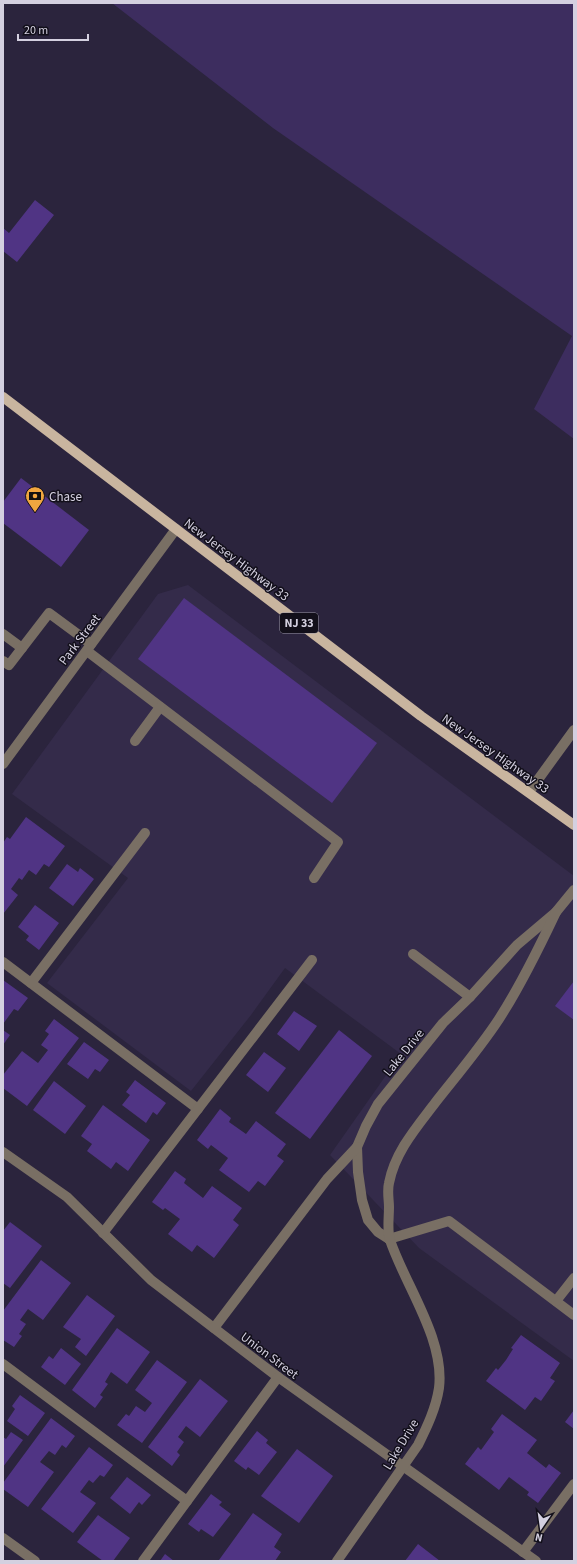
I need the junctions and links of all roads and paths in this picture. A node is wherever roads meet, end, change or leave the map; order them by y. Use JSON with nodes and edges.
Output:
{"nodes":[{"id":1,"x":3,"y":397,"type":"edge"},
{"id":2,"x":176,"y":529,"type":"junction"},
{"id":3,"x":3,"y":634,"type":"edge"},
{"id":4,"x":89,"y":647,"type":"junction"},
{"id":5,"x":22,"y":648,"type":"junction"},
{"id":6,"x":3,"y":661,"type":"edge"},
{"id":7,"x":160,"y":707,"type":"junction"},
{"id":8,"x":574,"y":730,"type":"edge"},
{"id":9,"x":135,"y":741,"type":"dead end"},
{"id":10,"x":3,"y":764,"type":"edge"},
{"id":11,"x":528,"y":792,"type":"junction"},
{"id":12,"x":574,"y":825,"type":"edge"},
{"id":13,"x":145,"y":833,"type":"dead end"},
{"id":14,"x":314,"y":878,"type":"dead end"},
{"id":15,"x":574,"y":890,"type":"edge"},
{"id":16,"x":556,"y":912,"type":"junction"},
{"id":17,"x":413,"y":954,"type":"dead end"},
{"id":18,"x":312,"y":960,"type":"dead end"},
{"id":19,"x":3,"y":962,"type":"edge"},
{"id":20,"x":31,"y":983,"type":"junction"},
{"id":21,"x":470,"y":997,"type":"junction"},
{"id":22,"x":198,"y":1109,"type":"junction"},
{"id":23,"x":357,"y":1147,"type":"junction"},
{"id":24,"x":3,"y":1152,"type":"edge"},
{"id":25,"x":103,"y":1233,"type":"junction"},
{"id":26,"x":389,"y":1239,"type":"junction"},
{"id":27,"x":574,"y":1278,"type":"edge"},
{"id":28,"x":556,"y":1301,"type":"junction"},
{"id":29,"x":574,"y":1315,"type":"edge"},
{"id":30,"x":214,"y":1328,"type":"junction"},
{"id":31,"x":3,"y":1364,"type":"edge"},
{"id":32,"x":278,"y":1377,"type":"junction"},
{"id":33,"x":402,"y":1467,"type":"junction"},
{"id":34,"x":574,"y":1484,"type":"edge"},
{"id":35,"x":187,"y":1501,"type":"junction"},
{"id":36,"x":3,"y":1538,"type":"edge"},
{"id":37,"x":523,"y":1552,"type":"junction"},
{"id":38,"x":35,"y":1561,"type":"edge"},
{"id":39,"x":143,"y":1561,"type":"edge"},
{"id":40,"x":337,"y":1561,"type":"edge"},
{"id":41,"x":536,"y":1561,"type":"edge"}],
"edges":[{"from":1,"to":2,"type":"main road","name":"New Jersey Highway 33","number":"NJ 33"},
{"from":2,"to":4,"type":"street","name":"Park Street"},
{"from":2,"to":11,"type":"main road","name":"New Jersey Highway 33","number":"NJ 33"},
{"from":3,"to":5,"type":"street"},
{"from":4,"to":5,"type":"street"},
{"from":4,"to":7,"type":"street"},
{"from":4,"to":10,"type":"street","name":"Park Street"},
{"from":5,"to":6,"type":"street"},
{"from":7,"to":9,"type":"street"},
{"from":7,"to":14,"type":"street"},
{"from":8,"to":11,"type":"street"},
{"from":11,"to":12,"type":"main road","name":"New Jersey Highway 33","number":"NJ 33"},
{"from":13,"to":20,"type":"street"},
{"from":15,"to":16,"type":"street","name":"Lake Drive"},
{"from":16,"to":21,"type":"street","name":"Lake Drive"},
{"from":16,"to":26,"type":"street","name":"Lake Drive"},
{"from":17,"to":21,"type":"street"},
{"from":18,"to":22,"type":"street"},
{"from":19,"to":20,"type":"street"},
{"from":20,"to":22,"type":"street"},
{"from":21,"to":23,"type":"street","name":"Lake Drive"},
{"from":22,"to":25,"type":"street"},
{"from":23,"to":26,"type":"street","name":"Lake Drive"},
{"from":23,"to":30,"type":"street"},
{"from":24,"to":25,"type":"street","name":"Union Street"},
{"from":25,"to":30,"type":"street","name":"Union Street"},
{"from":26,"to":28,"type":"street"},
{"from":26,"to":33,"type":"street","name":"Lake Drive"},
{"from":27,"to":28,"type":"street"},
{"from":28,"to":29,"type":"street"},
{"from":30,"to":32,"type":"street","name":"Union Street"},
{"from":31,"to":35,"type":"street"},
{"from":32,"to":33,"type":"street","name":"Union Street"},
{"from":32,"to":35,"type":"street"},
{"from":33,"to":37,"type":"street","name":"Union Street"},
{"from":33,"to":40,"type":"street","name":"Lake Drive"},
{"from":34,"to":37,"type":"street"},
{"from":35,"to":39,"type":"street"},
{"from":36,"to":38,"type":"street"},
{"from":37,"to":41,"type":"street","name":"Union Street"}]}
